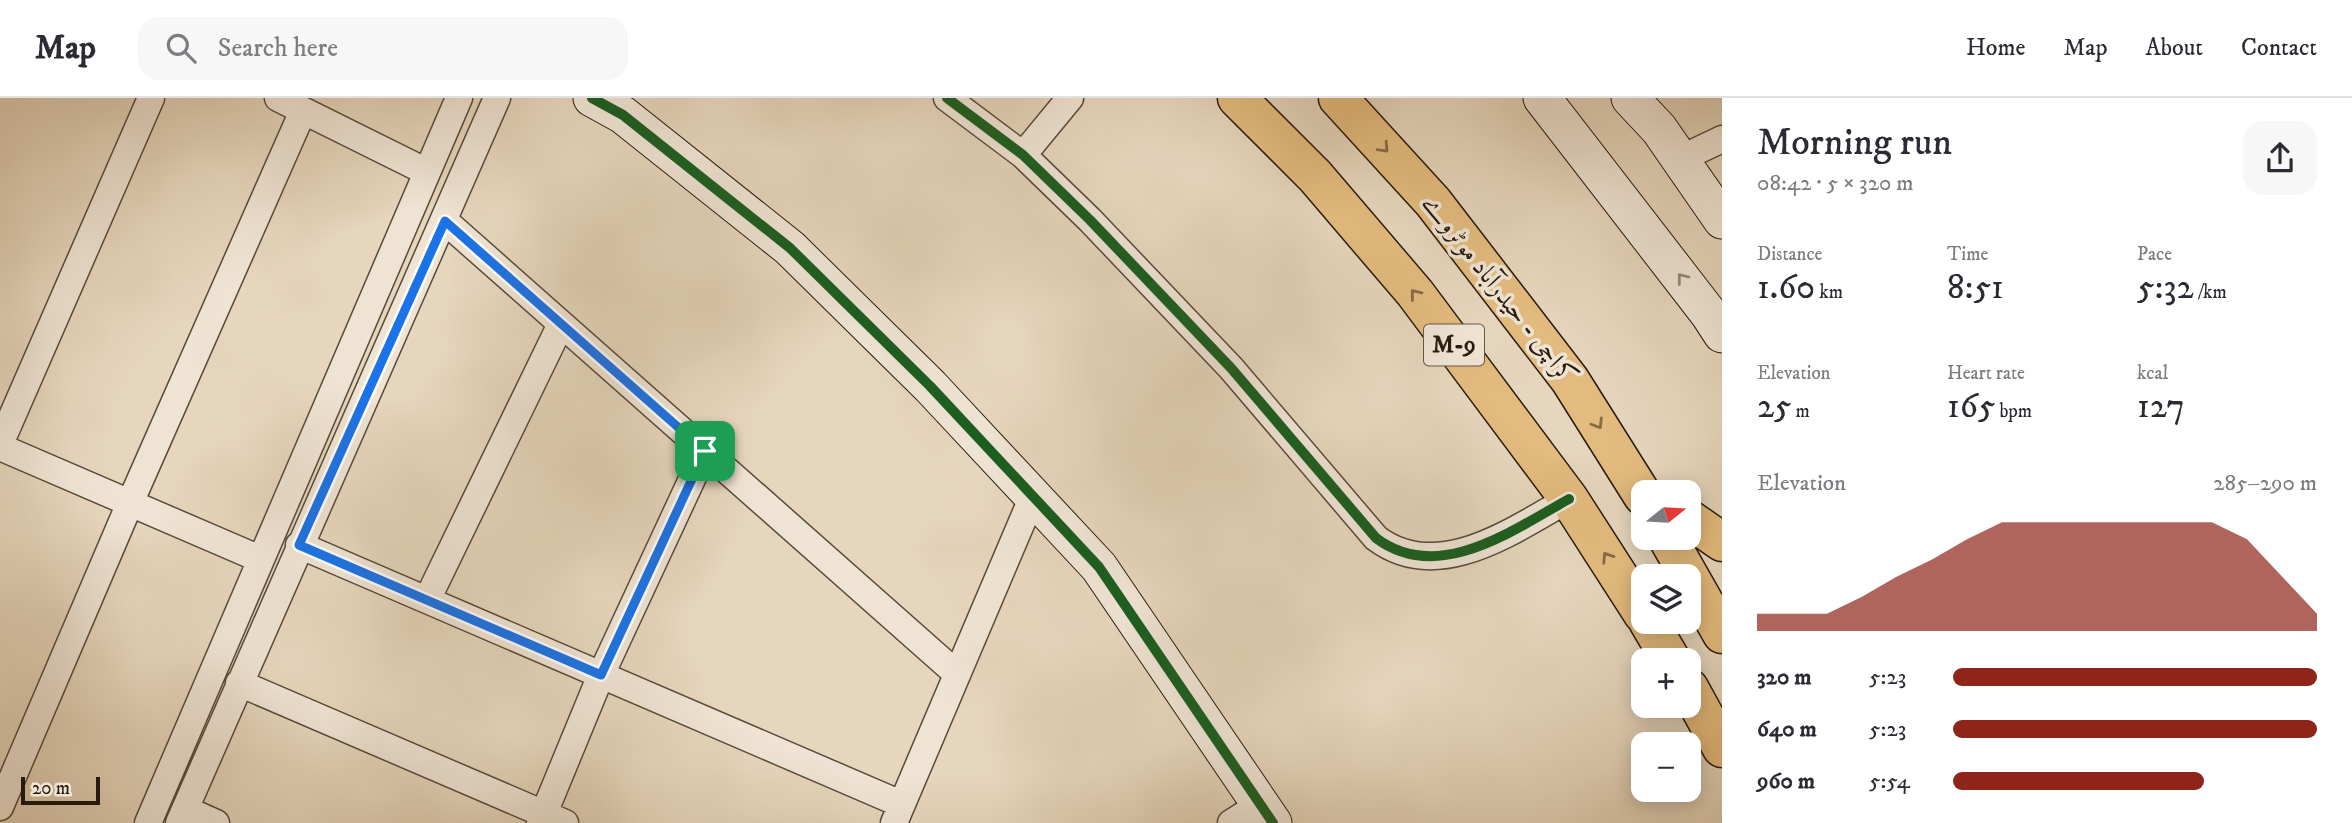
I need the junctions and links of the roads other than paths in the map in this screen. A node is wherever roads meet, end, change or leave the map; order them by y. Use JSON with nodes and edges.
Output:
{"nodes":[{"id":1,"x":151,"y":98,"type":"edge"},
{"id":2,"x":278,"y":98,"type":"edge"},
{"id":3,"x":459,"y":98,"type":"edge"},
{"id":4,"x":497,"y":98,"type":"edge"},
{"id":5,"x":592,"y":98,"type":"edge"},
{"id":6,"x":947,"y":98,"type":"edge"},
{"id":7,"x":1070,"y":98,"type":"edge"},
{"id":8,"x":1237,"y":98,"type":"edge"},
{"id":9,"x":1338,"y":98,"type":"edge"},
{"id":10,"x":1542,"y":98,"type":"edge"},
{"id":11,"x":1630,"y":98,"type":"edge"},
{"id":12,"x":303,"y":111,"type":"junction"},
{"id":13,"x":1722,"y":139,"type":"edge"},
{"id":14,"x":1023,"y":155,"type":"junction"},
{"id":15,"x":1680,"y":159,"type":"junction"},
{"id":16,"x":427,"y":172,"type":"junction"},
{"id":17,"x":1722,"y":220,"type":"edge"},
{"id":18,"x":445,"y":221,"type":"junction"},
{"id":19,"x":561,"y":324,"type":"junction"},
{"id":20,"x":1722,"y":334,"type":"edge"},
{"id":21,"x":0,"y":446,"type":"edge"},
{"id":22,"x":705,"y":451,"type":"junction"},
{"id":23,"x":1636,"y":480,"type":"edge"},
{"id":24,"x":1033,"y":496,"type":"junction"},
{"id":25,"x":1569,"y":499,"type":"junction"},
{"id":26,"x":130,"y":503,"type":"junction"},
{"id":27,"x":1701,"y":527,"type":"edge"},
{"id":28,"x":1722,"y":542,"type":"edge"},
{"id":29,"x":299,"y":545,"type":"junction"},
{"id":30,"x":1674,"y":550,"type":"edge"},
{"id":31,"x":260,"y":559,"type":"junction"},
{"id":32,"x":1631,"y":595,"type":"edge"},
{"id":33,"x":427,"y":600,"type":"junction"},
{"id":34,"x":1722,"y":634,"type":"edge"},
{"id":35,"x":957,"y":674,"type":"junction"},
{"id":36,"x":601,"y":675,"type":"junction"},
{"id":37,"x":239,"y":683,"type":"junction"},
{"id":38,"x":1701,"y":710,"type":"edge"},
{"id":39,"x":1722,"y":748,"type":"edge"},
{"id":40,"x":0,"y":807,"type":"edge"},
{"id":41,"x":897,"y":814,"type":"edge"},
{"id":42,"x":182,"y":816,"type":"edge"},
{"id":43,"x":1255,"y":817,"type":"edge"},
{"id":44,"x":550,"y":820,"type":"edge"},
{"id":45,"x":148,"y":823,"type":"edge"},
{"id":46,"x":216,"y":823,"type":"edge"}],
"edges":[{"from":1,"to":21,"type":"street"},
{"from":2,"to":12,"type":"street"},
{"from":3,"to":16,"type":"street"},
{"from":4,"to":18,"type":"street"},
{"from":5,"to":24,"type":"street"},
{"from":6,"to":14,"type":"street"},
{"from":7,"to":14,"type":"street"},
{"from":25,"to":8,"type":"highway","number":"M-9","one_way":true},
{"from":9,"to":23,"type":"highway","name":"کراچی - حیدرآباد موٹروے","number":"M-9","one_way":true},
{"from":20,"to":10,"type":"street","one_way":true},
{"from":11,"to":15,"type":"street"},
{"from":12,"to":16,"type":"street"},
{"from":12,"to":26,"type":"street"},
{"from":13,"to":15,"type":"street"},
{"from":14,"to":25,"type":"street"},
{"from":15,"to":17,"type":"street"},
{"from":16,"to":31,"type":"street"},
{"from":18,"to":19,"type":"street"},
{"from":18,"to":29,"type":"street"},
{"from":19,"to":22,"type":"street"},
{"from":19,"to":33,"type":"street"},
{"from":21,"to":26,"type":"street"},
{"from":22,"to":35,"type":"street"},
{"from":22,"to":36,"type":"street"},
{"from":24,"to":35,"type":"street"},
{"from":24,"to":43,"type":"street"},
{"from":32,"to":25,"type":"highway","number":"M-9","one_way":true},
{"from":26,"to":31,"type":"street"},
{"from":26,"to":40,"type":"street"},
{"from":27,"to":28,"type":"highway"},
{"from":29,"to":33,"type":"street"},
{"from":29,"to":37,"type":"street"},
{"from":30,"to":34,"type":"highway"},
{"from":31,"to":45,"type":"street"},
{"from":33,"to":36,"type":"street"},
{"from":35,"to":41,"type":"street"},
{"from":36,"to":41,"type":"street"},
{"from":36,"to":44,"type":"street"},
{"from":37,"to":42,"type":"street"},
{"from":37,"to":44,"type":"street"},
{"from":38,"to":39,"type":"highway"},
{"from":42,"to":46,"type":"street"}]}
